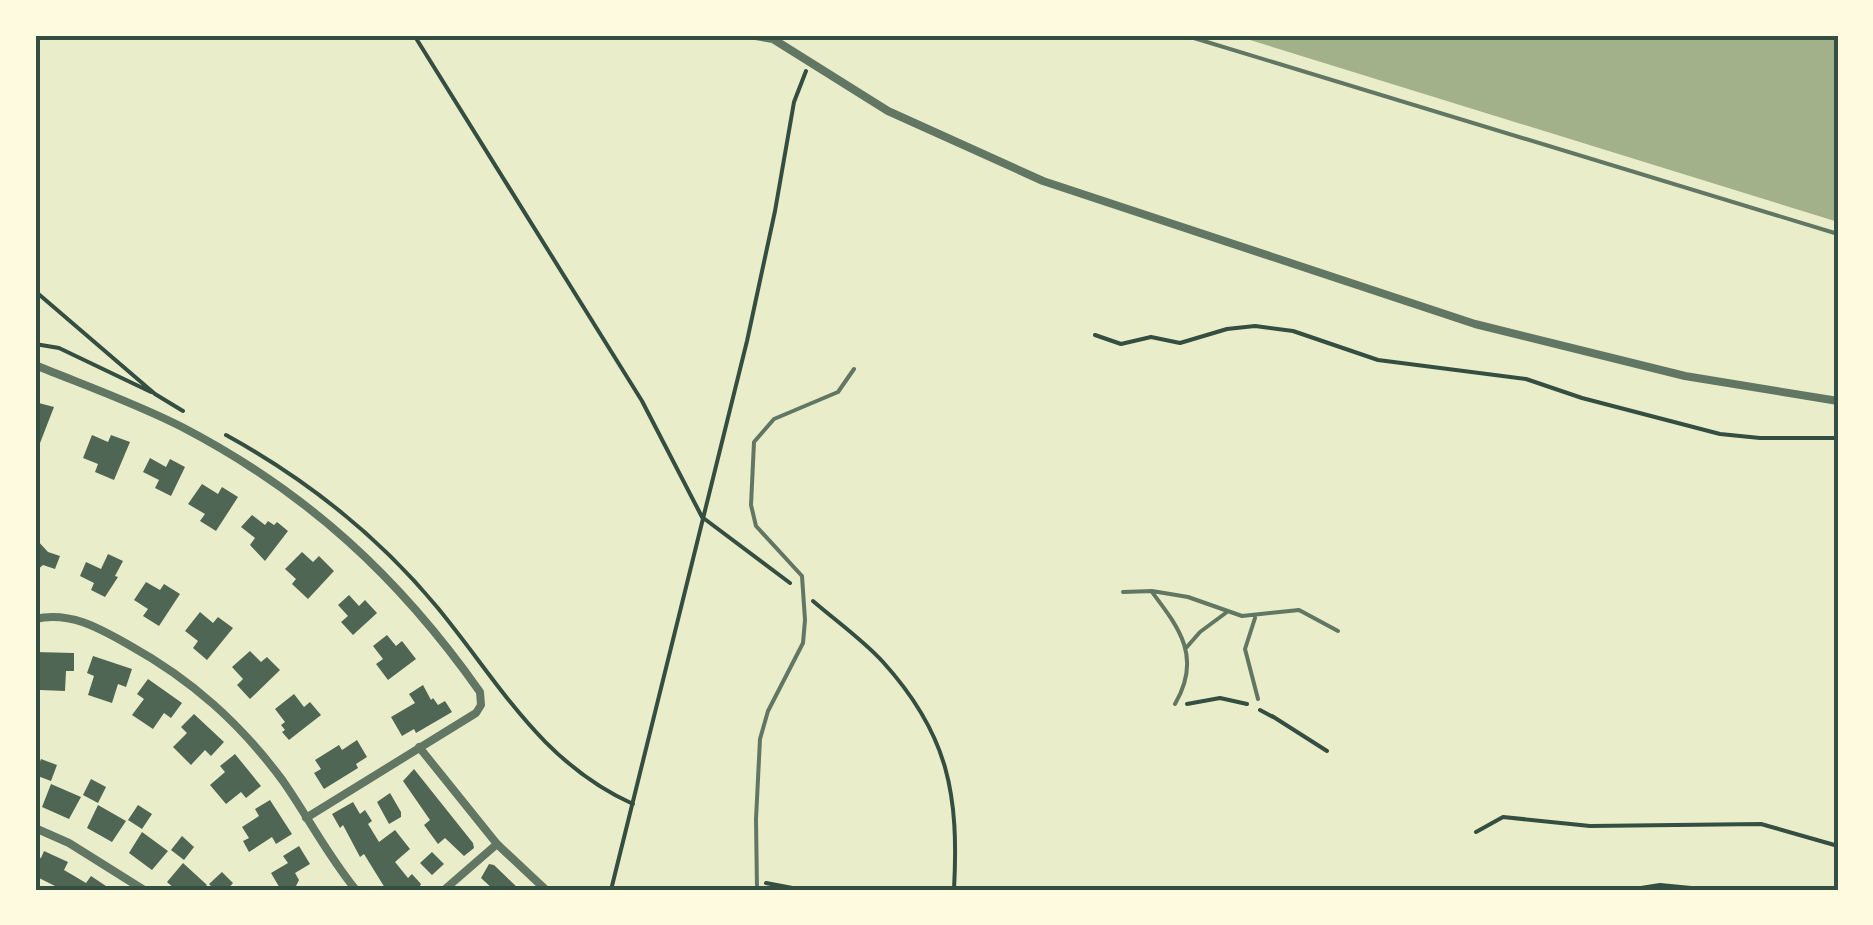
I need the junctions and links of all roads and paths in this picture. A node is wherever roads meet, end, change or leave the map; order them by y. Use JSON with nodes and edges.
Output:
{"nodes":[{"id":1,"x":414,"y":35,"type":"edge"},
{"id":2,"x":750,"y":35,"type":"edge"},
{"id":3,"x":1184,"y":35,"type":"edge"},
{"id":4,"x":810,"y":62,"type":"junction"},
{"id":5,"x":1838,"y":234,"type":"edge"},
{"id":6,"x":35,"y":291,"type":"edge"},
{"id":7,"x":1095,"y":335,"type":"dead end"},
{"id":8,"x":35,"y":344,"type":"edge"},
{"id":9,"x":35,"y":365,"type":"edge"},
{"id":10,"x":854,"y":369,"type":"dead end"},
{"id":11,"x":1838,"y":401,"type":"edge"},
{"id":12,"x":1838,"y":438,"type":"edge"},
{"id":13,"x":702,"y":517,"type":"junction"},
{"id":14,"x":801,"y":590,"type":"junction"},
{"id":15,"x":1152,"y":591,"type":"junction"},
{"id":16,"x":1123,"y":592,"type":"dead end"},
{"id":17,"x":1228,"y":612,"type":"junction"},
{"id":18,"x":1256,"y":616,"type":"junction"},
{"id":19,"x":35,"y":619,"type":"edge"},
{"id":20,"x":1338,"y":631,"type":"dead end"},
{"id":21,"x":1186,"y":648,"type":"junction"},
{"id":22,"x":1258,"y":699,"type":"joint"},
{"id":23,"x":1175,"y":704,"type":"joint"},
{"id":24,"x":1273,"y":717,"type":"junction"},
{"id":25,"x":419,"y":747,"type":"junction"},
{"id":26,"x":1327,"y":751,"type":"dead end"},
{"id":27,"x":306,"y":818,"type":"junction"},
{"id":28,"x":35,"y":828,"type":"edge"},
{"id":29,"x":1476,"y":832,"type":"dead end"},
{"id":30,"x":496,"y":844,"type":"junction"},
{"id":31,"x":1838,"y":846,"type":"edge"},
{"id":32,"x":757,"y":882,"type":"junction"},
{"id":33,"x":144,"y":890,"type":"edge"},
{"id":34,"x":356,"y":890,"type":"edge"},
{"id":35,"x":444,"y":890,"type":"edge"},
{"id":36,"x":546,"y":890,"type":"edge"},
{"id":37,"x":611,"y":890,"type":"edge"},
{"id":38,"x":757,"y":890,"type":"edge"},
{"id":39,"x":802,"y":890,"type":"edge"},
{"id":40,"x":954,"y":890,"type":"edge"},
{"id":41,"x":1628,"y":890,"type":"edge"},
{"id":42,"x":1712,"y":890,"type":"edge"}],
"edges":[{"from":1,"to":13,"type":"path"},
{"from":2,"to":4,"type":"street"},
{"from":3,"to":5,"type":"lane"},
{"from":4,"to":11,"type":"street"},
{"from":4,"to":13,"type":"path"},
{"from":6,"to":8,"type":"path"},
{"from":7,"to":12,"type":"path"},
{"from":9,"to":25,"type":"street"},
{"from":10,"to":14,"type":"lane"},
{"from":13,"to":14,"type":"path"},
{"from":13,"to":37,"type":"path"},
{"from":14,"to":32,"type":"lane"},
{"from":14,"to":40,"type":"path"},
{"from":15,"to":16,"type":"lane"},
{"from":15,"to":17,"type":"lane"},
{"from":15,"to":21,"type":"lane"},
{"from":17,"to":18,"type":"lane"},
{"from":17,"to":21,"type":"lane"},
{"from":18,"to":20,"type":"lane"},
{"from":18,"to":22,"type":"lane"},
{"from":19,"to":27,"type":"street"},
{"from":21,"to":23,"type":"lane"},
{"from":22,"to":24,"type":"path"},
{"from":23,"to":24,"type":"path"},
{"from":24,"to":26,"type":"path"},
{"from":25,"to":27,"type":"street"},
{"from":25,"to":30,"type":"street"},
{"from":27,"to":34,"type":"street"},
{"from":28,"to":33,"type":"street"},
{"from":29,"to":31,"type":"path"},
{"from":30,"to":35,"type":"street"},
{"from":30,"to":36,"type":"street"},
{"from":32,"to":38,"type":"lane"},
{"from":32,"to":39,"type":"path"},
{"from":41,"to":42,"type":"path"}]}
